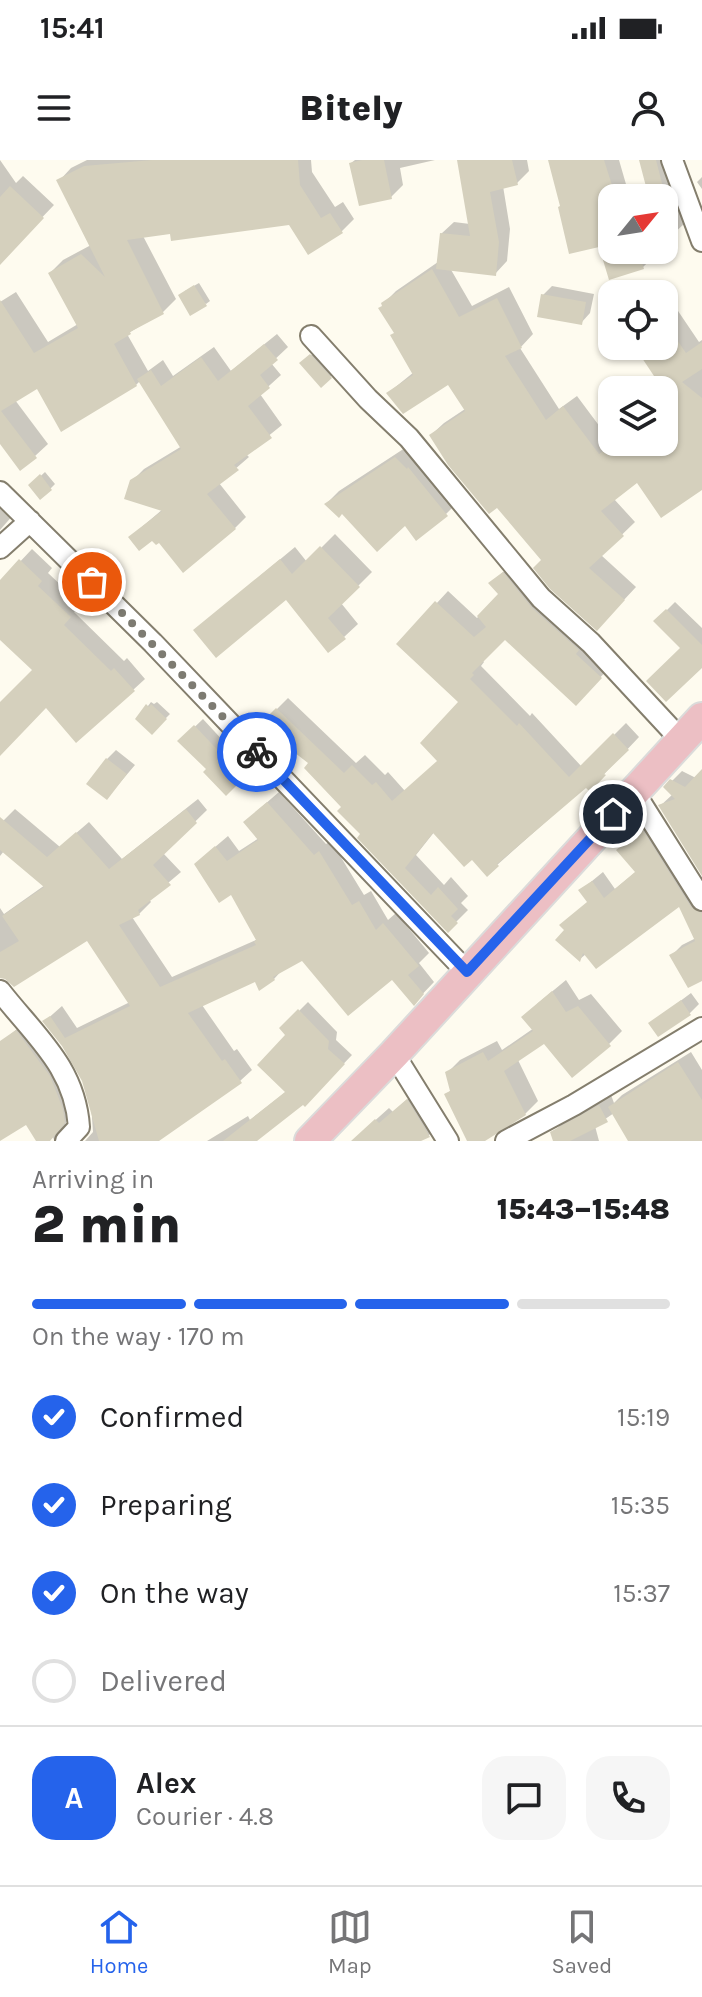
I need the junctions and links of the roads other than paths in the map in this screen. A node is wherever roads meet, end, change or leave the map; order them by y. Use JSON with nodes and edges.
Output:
{"nodes":[{"id":1,"x":672,"y":160,"type":"edge"},
{"id":2,"x":702,"y":241,"type":"edge"},
{"id":3,"x":311,"y":336,"type":"dead end"},
{"id":4,"x":0,"y":492,"type":"edge"},
{"id":5,"x":30,"y":521,"type":"junction"},
{"id":6,"x":0,"y":548,"type":"edge"},
{"id":7,"x":702,"y":718,"type":"edge"},
{"id":8,"x":681,"y":740,"type":"junction"},
{"id":9,"x":634,"y":792,"type":"junction"},
{"id":10,"x":702,"y":900,"type":"edge"},
{"id":11,"x":467,"y":972,"type":"junction"},
{"id":12,"x":0,"y":991,"type":"edge"},
{"id":13,"x":702,"y":1028,"type":"edge"},
{"id":14,"x":394,"y":1054,"type":"junction"},
{"id":15,"x":66,"y":1141,"type":"edge"},
{"id":16,"x":310,"y":1141,"type":"edge"},
{"id":17,"x":448,"y":1141,"type":"edge"},
{"id":18,"x":506,"y":1141,"type":"edge"}],
"edges":[{"from":1,"to":2,"type":"street"},
{"from":3,"to":8,"type":"street"},
{"from":4,"to":5,"type":"street"},
{"from":5,"to":6,"type":"street"},
{"from":5,"to":11,"type":"street"},
{"from":7,"to":8,"type":"main road"},
{"from":8,"to":9,"type":"main road"},
{"from":9,"to":10,"type":"street"},
{"from":9,"to":11,"type":"main road"},
{"from":11,"to":14,"type":"main road"},
{"from":12,"to":15,"type":"street"},
{"from":13,"to":18,"type":"street"},
{"from":14,"to":16,"type":"main road"},
{"from":14,"to":17,"type":"street"}]}
